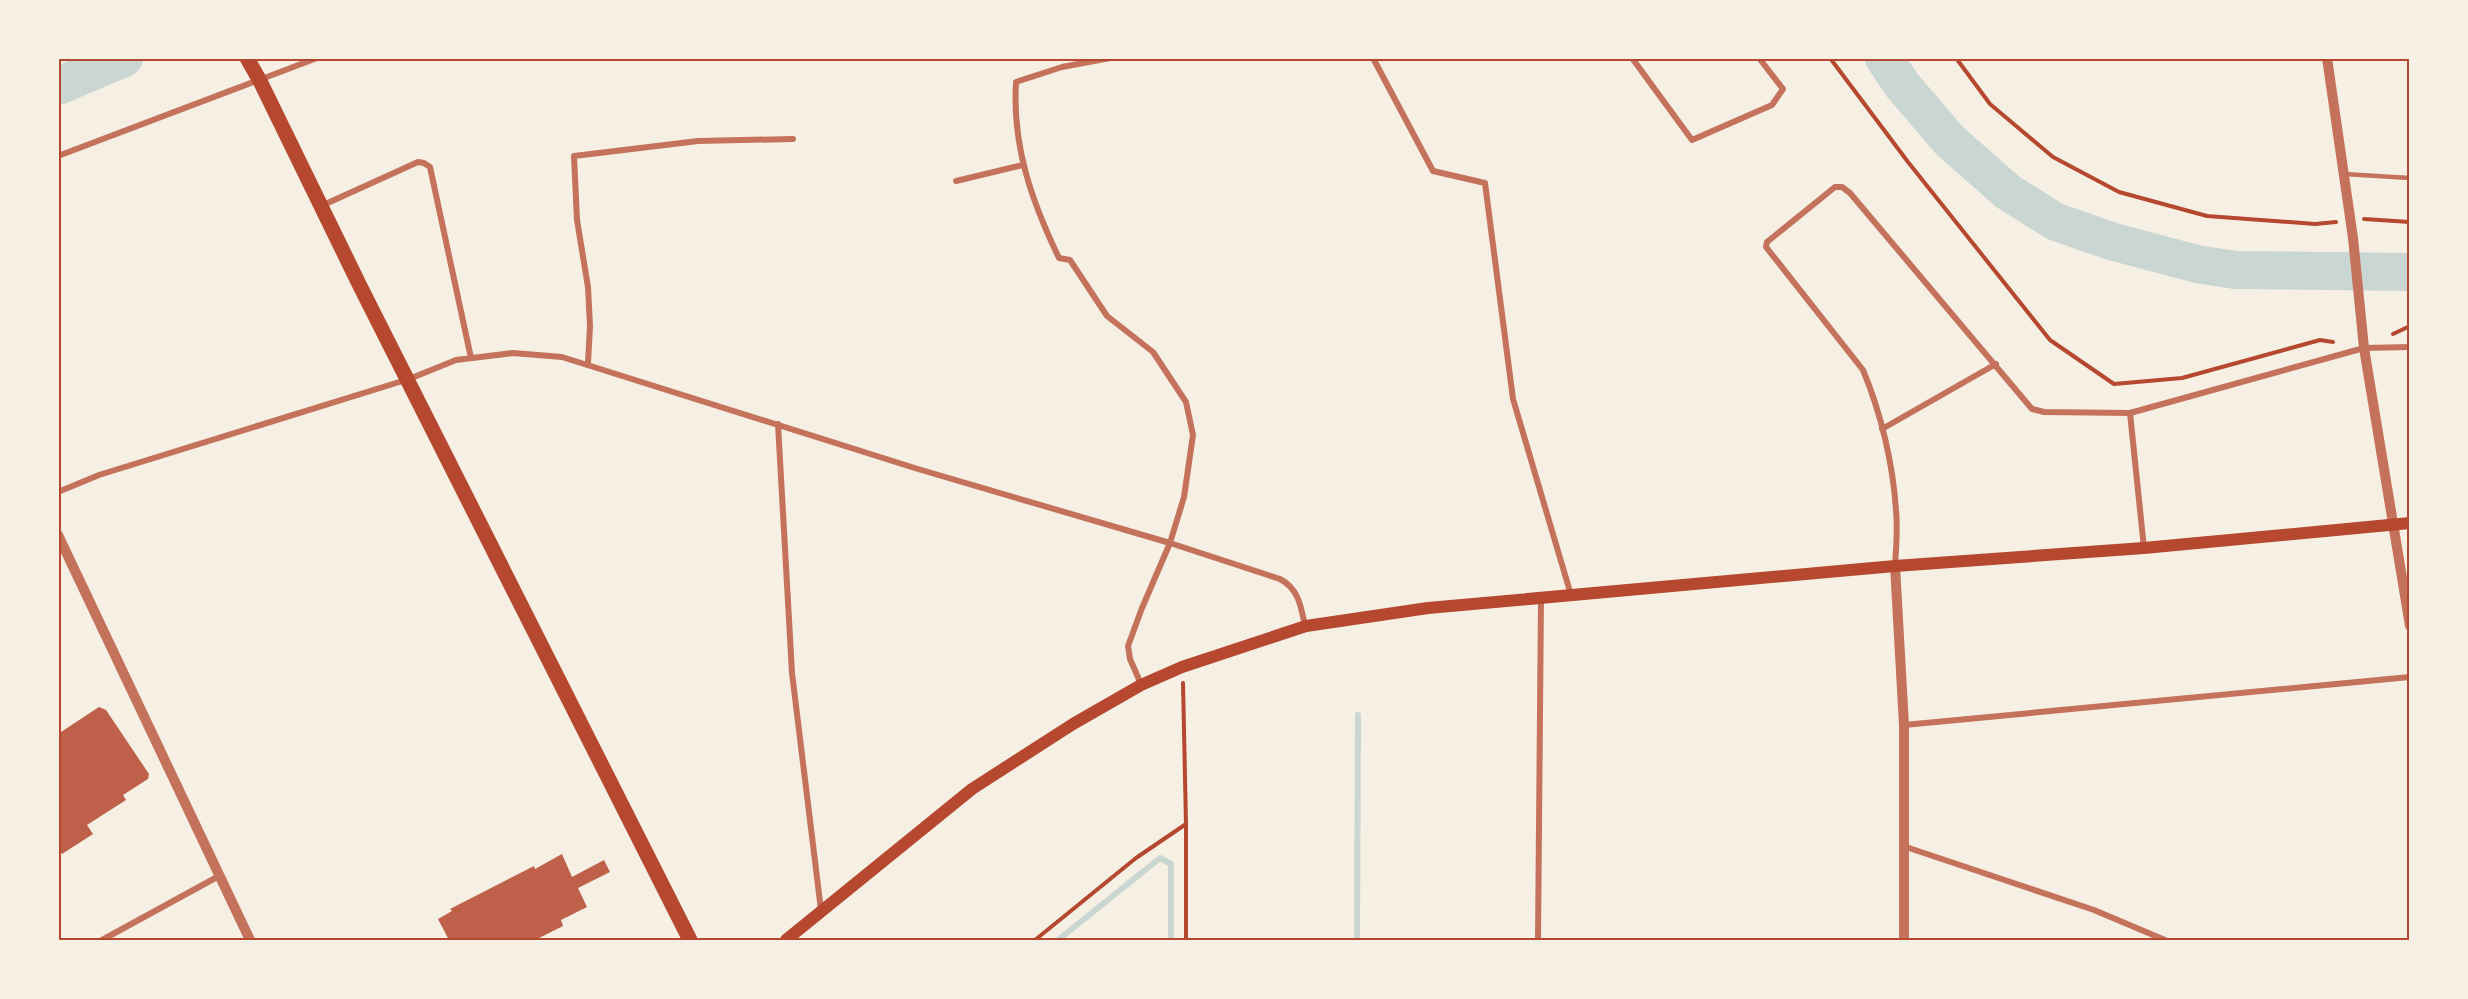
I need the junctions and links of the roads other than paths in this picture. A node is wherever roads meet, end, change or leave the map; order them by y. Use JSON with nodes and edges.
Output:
{"nodes":[{"id":1,"x":317,"y":58,"type":"edge"},
{"id":2,"x":1110,"y":58,"type":"edge"},
{"id":3,"x":1373,"y":58,"type":"edge"},
{"id":4,"x":1632,"y":58,"type":"edge"},
{"id":5,"x":1759,"y":58,"type":"edge"},
{"id":6,"x":2327,"y":58,"type":"edge"},
{"id":7,"x":249,"y":63,"type":"edge"},
{"id":8,"x":260,"y":81,"type":"junction"},
{"id":9,"x":793,"y":139,"type":"dead end"},
{"id":10,"x":58,"y":156,"type":"edge"},
{"id":11,"x":1023,"y":165,"type":"junction"},
{"id":12,"x":2344,"y":174,"type":"junction"},
{"id":13,"x":2409,"y":178,"type":"edge"},
{"id":14,"x":956,"y":181,"type":"dead end"},
{"id":15,"x":320,"y":206,"type":"junction"},
{"id":16,"x":2409,"y":347,"type":"edge"},
{"id":17,"x":2364,"y":348,"type":"junction"},
{"id":18,"x":471,"y":358,"type":"junction"},
{"id":19,"x":588,"y":363,"type":"junction"},
{"id":20,"x":1996,"y":364,"type":"junction"},
{"id":21,"x":409,"y":380,"type":"junction"},
{"id":22,"x":2130,"y":413,"type":"junction"},
{"id":23,"x":778,"y":424,"type":"junction"},
{"id":24,"x":1882,"y":429,"type":"junction"},
{"id":25,"x":58,"y":492,"type":"edge"},
{"id":26,"x":2409,"y":523,"type":"edge"},
{"id":27,"x":2392,"y":524,"type":"junction"},
{"id":28,"x":58,"y":535,"type":"edge"},
{"id":29,"x":1170,"y":543,"type":"junction"},
{"id":30,"x":2144,"y":548,"type":"junction"},
{"id":31,"x":1895,"y":566,"type":"junction"},
{"id":32,"x":1571,"y":595,"type":"junction"},
{"id":33,"x":1541,"y":598,"type":"junction"},
{"id":34,"x":2409,"y":626,"type":"edge"},
{"id":35,"x":1305,"y":627,"type":"junction"},
{"id":36,"x":2409,"y":677,"type":"edge"},
{"id":37,"x":1141,"y":685,"type":"junction"},
{"id":38,"x":1904,"y":725,"type":"junction"},
{"id":39,"x":1903,"y":846,"type":"junction"},
{"id":40,"x":219,"y":876,"type":"junction"},
{"id":41,"x":822,"y":913,"type":"junction"},
{"id":42,"x":102,"y":940,"type":"edge"},
{"id":43,"x":250,"y":940,"type":"edge"},
{"id":44,"x":690,"y":940,"type":"edge"},
{"id":45,"x":786,"y":940,"type":"edge"},
{"id":46,"x":1538,"y":940,"type":"edge"},
{"id":47,"x":1904,"y":940,"type":"edge"},
{"id":48,"x":2164,"y":940,"type":"edge"}],
"edges":[{"from":1,"to":8,"type":"street"},
{"from":2,"to":11,"type":"street"},
{"from":3,"to":32,"type":"street"},
{"from":4,"to":5,"type":"street"},
{"from":6,"to":12,"type":"street"},
{"from":7,"to":8,"type":"main road"},
{"from":8,"to":10,"type":"street"},
{"from":8,"to":15,"type":"main road"},
{"from":9,"to":19,"type":"street"},
{"from":11,"to":14,"type":"street"},
{"from":11,"to":29,"type":"street"},
{"from":12,"to":13,"type":"lane"},
{"from":12,"to":17,"type":"street"},
{"from":15,"to":18,"type":"street"},
{"from":15,"to":21,"type":"main road"},
{"from":16,"to":17,"type":"street"},
{"from":17,"to":22,"type":"street"},
{"from":17,"to":27,"type":"street"},
{"from":18,"to":19,"type":"street"},
{"from":18,"to":21,"type":"street"},
{"from":19,"to":23,"type":"street"},
{"from":20,"to":22,"type":"street"},
{"from":20,"to":24,"type":"street"},
{"from":20,"to":24,"type":"street"},
{"from":21,"to":25,"type":"street"},
{"from":21,"to":44,"type":"main road"},
{"from":22,"to":30,"type":"street"},
{"from":23,"to":29,"type":"street"},
{"from":23,"to":41,"type":"street"},
{"from":24,"to":31,"type":"street"},
{"from":26,"to":27,"type":"main road"},
{"from":27,"to":30,"type":"main road"},
{"from":27,"to":34,"type":"street"},
{"from":28,"to":40,"type":"street"},
{"from":29,"to":35,"type":"street"},
{"from":29,"to":37,"type":"street"},
{"from":30,"to":31,"type":"main road"},
{"from":31,"to":32,"type":"main road"},
{"from":31,"to":38,"type":"street"},
{"from":32,"to":33,"type":"main road"},
{"from":33,"to":35,"type":"main road"},
{"from":33,"to":46,"type":"street"},
{"from":35,"to":37,"type":"main road"},
{"from":36,"to":38,"type":"street"},
{"from":37,"to":41,"type":"main road"},
{"from":38,"to":39,"type":"street"},
{"from":39,"to":47,"type":"street"},
{"from":39,"to":48,"type":"street"},
{"from":40,"to":42,"type":"street"},
{"from":40,"to":43,"type":"street"},
{"from":41,"to":45,"type":"main road"}]}
